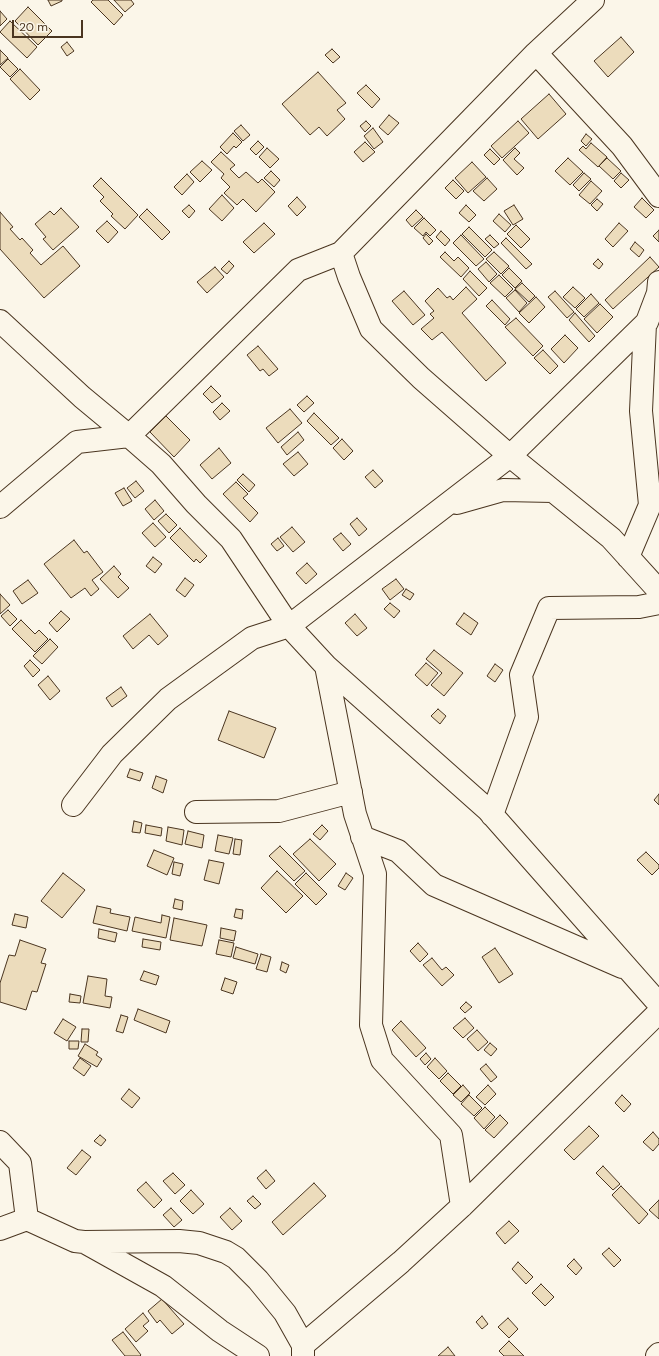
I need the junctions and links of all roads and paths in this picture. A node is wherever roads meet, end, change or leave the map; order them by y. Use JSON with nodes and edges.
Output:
{"nodes":[{"id":1,"x":593,"y":0,"type":"edge"},
{"id":2,"x":536,"y":52,"type":"junction"},
{"id":3,"x":659,"y":196,"type":"edge"},
{"id":4,"x":342,"y":253,"type":"junction"},
{"id":5,"x":659,"y":282,"type":"edge"},
{"id":6,"x":1,"y":323,"type":"edge"},
{"id":7,"x":645,"y":324,"type":"junction"},
{"id":8,"x":129,"y":436,"type":"junction"},
{"id":9,"x":510,"y":456,"type":"junction"},
{"id":10,"x":553,"y":491,"type":"junction"},
{"id":11,"x":446,"y":506,"type":"junction"},
{"id":12,"x":0,"y":507,"type":"edge"},
{"id":13,"x":628,"y":557,"type":"junction"},
{"id":14,"x":659,"y":591,"type":"edge"},
{"id":15,"x":659,"y":603,"type":"edge"},
{"id":16,"x":289,"y":626,"type":"junction"},
{"id":17,"x":326,"y":666,"type":"junction"},
{"id":18,"x":351,"y":792,"type":"junction"},
{"id":19,"x":73,"y":805,"type":"dead end"},
{"id":20,"x":196,"y":812,"type":"dead end"},
{"id":21,"x":492,"y":815,"type":"junction"},
{"id":22,"x":362,"y":837,"type":"junction"},
{"id":23,"x":629,"y":970,"type":"junction"},
{"id":24,"x":659,"y":1004,"type":"edge"},
{"id":25,"x":659,"y":1012,"type":"edge"},
{"id":26,"x":0,"y":1142,"type":"edge"},
{"id":27,"x":462,"y":1206,"type":"junction"},
{"id":28,"x":27,"y":1219,"type":"junction"},
{"id":29,"x":0,"y":1229,"type":"edge"},
{"id":30,"x":84,"y":1242,"type":"junction"},
{"id":31,"x":303,"y":1351,"type":"edge"},
{"id":32,"x":258,"y":1356,"type":"edge"}],
"edges":[{"from":1,"to":2,"type":"street"},
{"from":2,"to":3,"type":"street"},
{"from":2,"to":4,"type":"street"},
{"from":4,"to":8,"type":"street"},
{"from":4,"to":9,"type":"street"},
{"from":5,"to":7,"type":"street"},
{"from":6,"to":8,"type":"street"},
{"from":7,"to":9,"type":"street"},
{"from":7,"to":13,"type":"street"},
{"from":8,"to":12,"type":"street"},
{"from":8,"to":16,"type":"street"},
{"from":9,"to":10,"type":"street"},
{"from":9,"to":11,"type":"street"},
{"from":10,"to":11,"type":"street"},
{"from":10,"to":13,"type":"street"},
{"from":11,"to":16,"type":"street"},
{"from":13,"to":14,"type":"street"},
{"from":15,"to":21,"type":"street"},
{"from":16,"to":17,"type":"street"},
{"from":16,"to":19,"type":"street"},
{"from":17,"to":18,"type":"street"},
{"from":17,"to":21,"type":"street"},
{"from":18,"to":20,"type":"street"},
{"from":18,"to":22,"type":"street"},
{"from":21,"to":23,"type":"street"},
{"from":22,"to":23,"type":"street"},
{"from":22,"to":27,"type":"street"},
{"from":23,"to":24,"type":"street"},
{"from":25,"to":27,"type":"street"},
{"from":26,"to":28,"type":"street"},
{"from":27,"to":31,"type":"street"},
{"from":28,"to":29,"type":"street"},
{"from":28,"to":30,"type":"street"},
{"from":30,"to":31,"type":"street"},
{"from":30,"to":32,"type":"street"}]}
